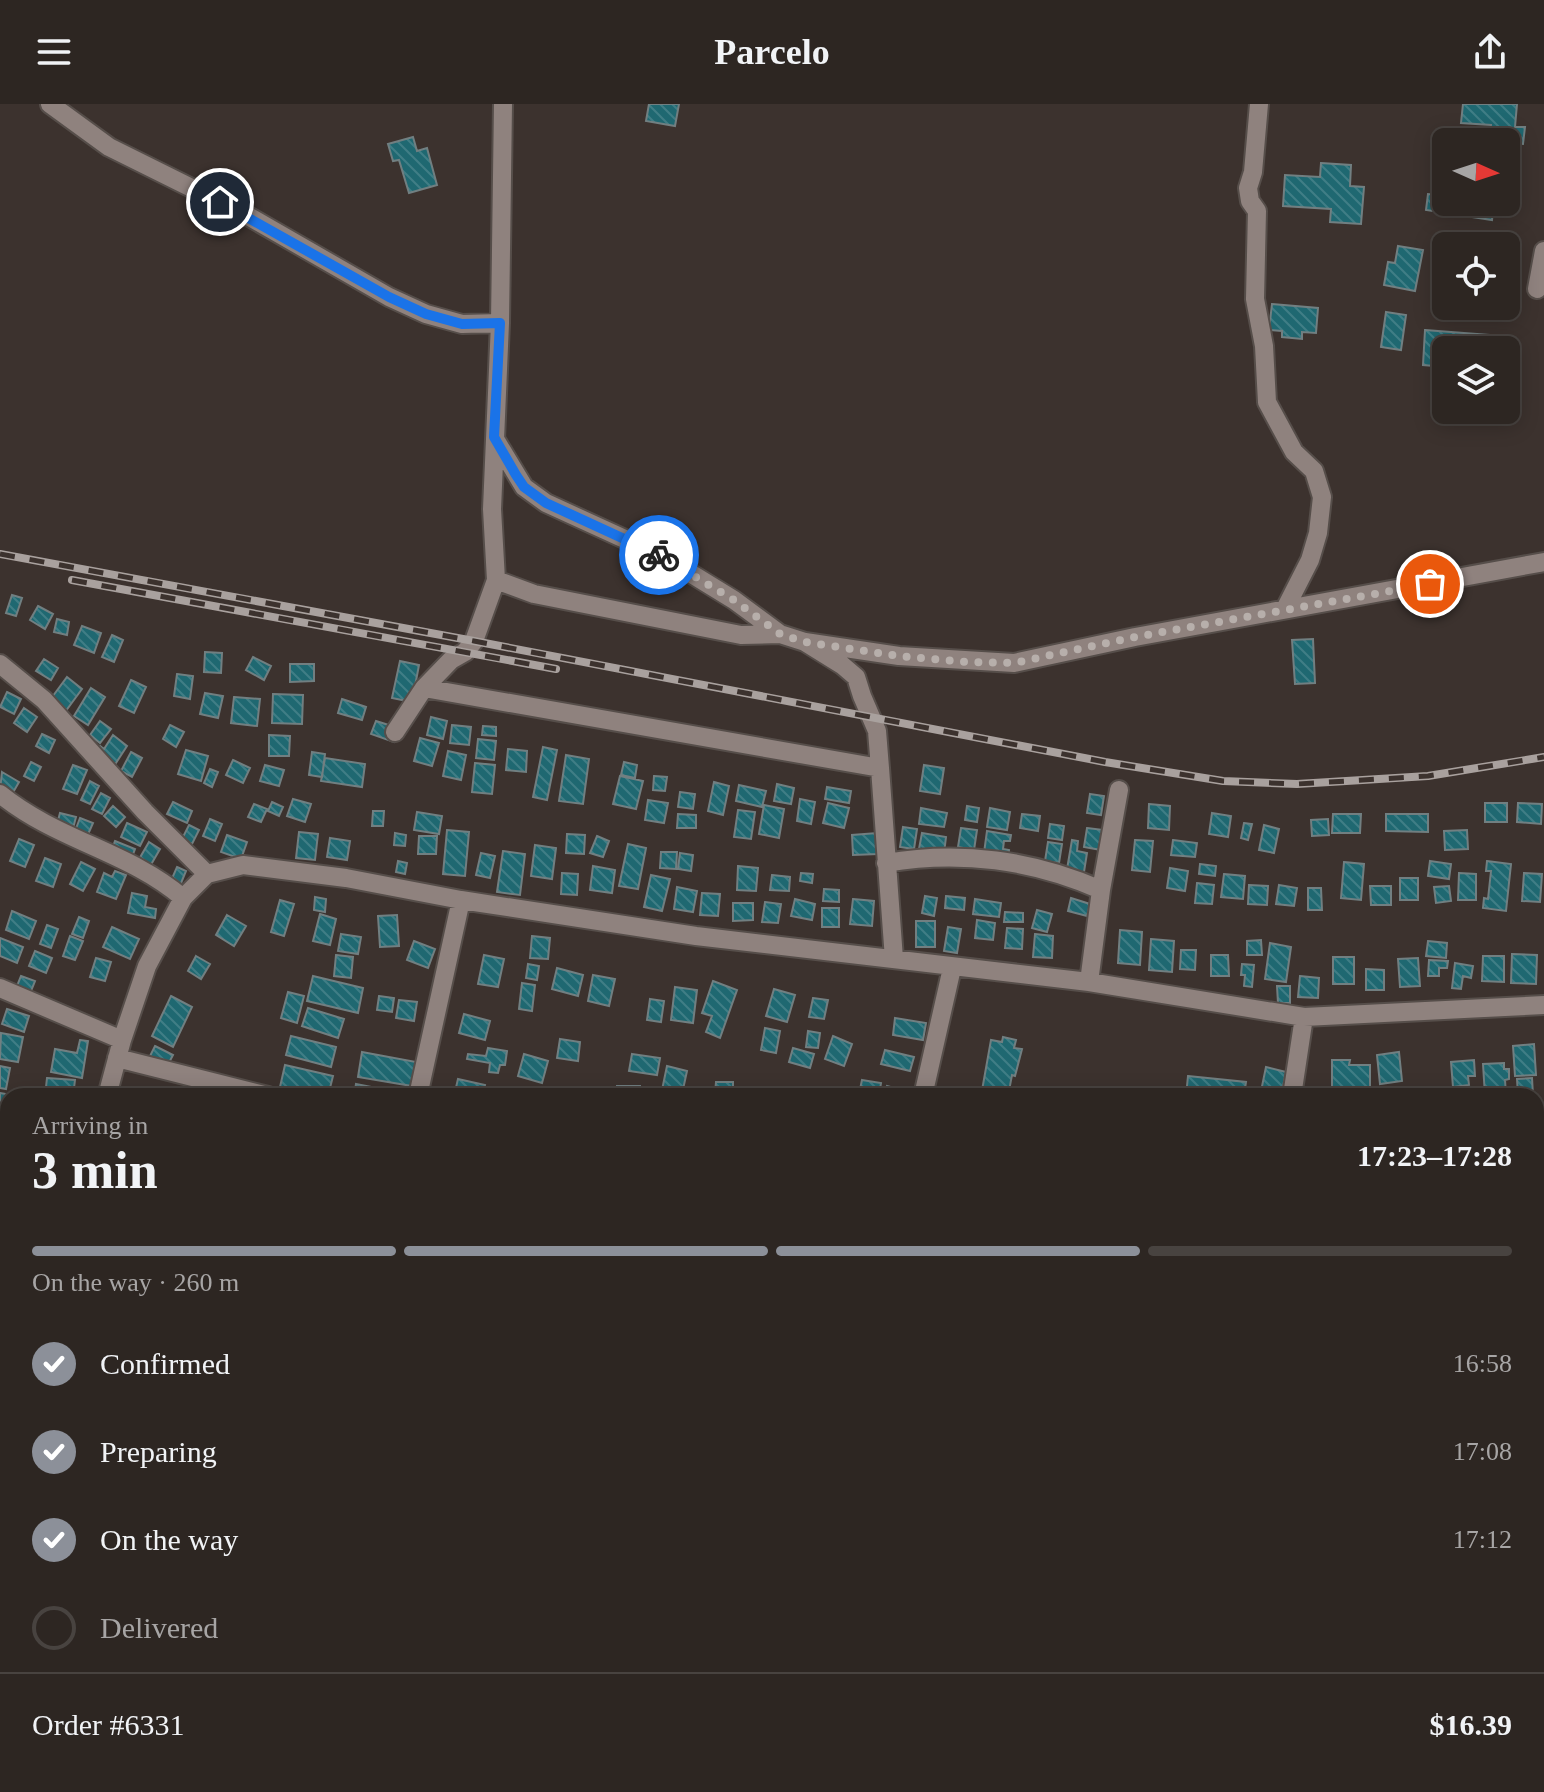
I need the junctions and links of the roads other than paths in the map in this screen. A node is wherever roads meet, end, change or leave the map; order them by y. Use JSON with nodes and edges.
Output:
{"nodes":[{"id":1,"x":50,"y":104,"type":"edge"},
{"id":2,"x":503,"y":104,"type":"edge"},
{"id":3,"x":1259,"y":104,"type":"edge"},
{"id":4,"x":1544,"y":251,"type":"edge"},
{"id":5,"x":1537,"y":289,"type":"dead end"},
{"id":6,"x":500,"y":323,"type":"junction"},
{"id":7,"x":494,"y":437,"type":"junction"},
{"id":8,"x":1544,"y":562,"type":"edge"},
{"id":9,"x":496,"y":580,"type":"junction"},
{"id":10,"x":1285,"y":609,"type":"junction"},
{"id":11,"x":780,"y":634,"type":"junction"},
{"id":12,"x":805,"y":642,"type":"junction"},
{"id":13,"x":0,"y":664,"type":"edge"},
{"id":14,"x":424,"y":688,"type":"junction"},
{"id":15,"x":395,"y":732,"type":"dead end"},
{"id":16,"x":880,"y":768,"type":"junction"},
{"id":17,"x":1119,"y":790,"type":"dead end"},
{"id":18,"x":0,"y":794,"type":"edge"},
{"id":19,"x":886,"y":863,"type":"junction"},
{"id":20,"x":207,"y":874,"type":"junction"},
{"id":21,"x":1101,"y":890,"type":"junction"},
{"id":22,"x":183,"y":898,"type":"junction"},
{"id":23,"x":461,"y":900,"type":"junction"},
{"id":24,"x":894,"y":959,"type":"junction"},
{"id":25,"x":952,"y":968,"type":"junction"},
{"id":26,"x":1089,"y":982,"type":"junction"},
{"id":27,"x":0,"y":988,"type":"edge"},
{"id":28,"x":1544,"y":1005,"type":"edge"},
{"id":29,"x":1304,"y":1017,"type":"junction"},
{"id":30,"x":119,"y":1049,"type":"junction"},
{"id":31,"x":109,"y":1088,"type":"edge"},
{"id":32,"x":243,"y":1088,"type":"edge"},
{"id":33,"x":420,"y":1088,"type":"edge"},
{"id":34,"x":925,"y":1088,"type":"edge"},
{"id":35,"x":1293,"y":1088,"type":"edge"}],
"edges":[{"from":1,"to":6,"type":"street"},
{"from":2,"to":6,"type":"street"},
{"from":3,"to":10,"type":"street"},
{"from":4,"to":5,"type":"street"},
{"from":6,"to":7,"type":"street"},
{"from":7,"to":9,"type":"street"},
{"from":7,"to":11,"type":"street"},
{"from":8,"to":10,"type":"street"},
{"from":9,"to":11,"type":"street"},
{"from":9,"to":14,"type":"street"},
{"from":10,"to":12,"type":"street"},
{"from":11,"to":12,"type":"street"},
{"from":12,"to":16,"type":"street"},
{"from":13,"to":20,"type":"street"},
{"from":14,"to":15,"type":"street"},
{"from":14,"to":16,"type":"street"},
{"from":16,"to":19,"type":"street"},
{"from":17,"to":21,"type":"street"},
{"from":18,"to":22,"type":"street"},
{"from":19,"to":21,"type":"street"},
{"from":19,"to":24,"type":"street"},
{"from":20,"to":22,"type":"street"},
{"from":20,"to":23,"type":"street"},
{"from":21,"to":26,"type":"street"},
{"from":22,"to":30,"type":"street"},
{"from":23,"to":24,"type":"street"},
{"from":23,"to":33,"type":"street"},
{"from":24,"to":25,"type":"street"},
{"from":25,"to":26,"type":"street"},
{"from":25,"to":34,"type":"street"},
{"from":26,"to":29,"type":"street"},
{"from":27,"to":30,"type":"street"},
{"from":28,"to":29,"type":"street"},
{"from":29,"to":35,"type":"street"},
{"from":30,"to":31,"type":"street"},
{"from":30,"to":32,"type":"street"}]}
